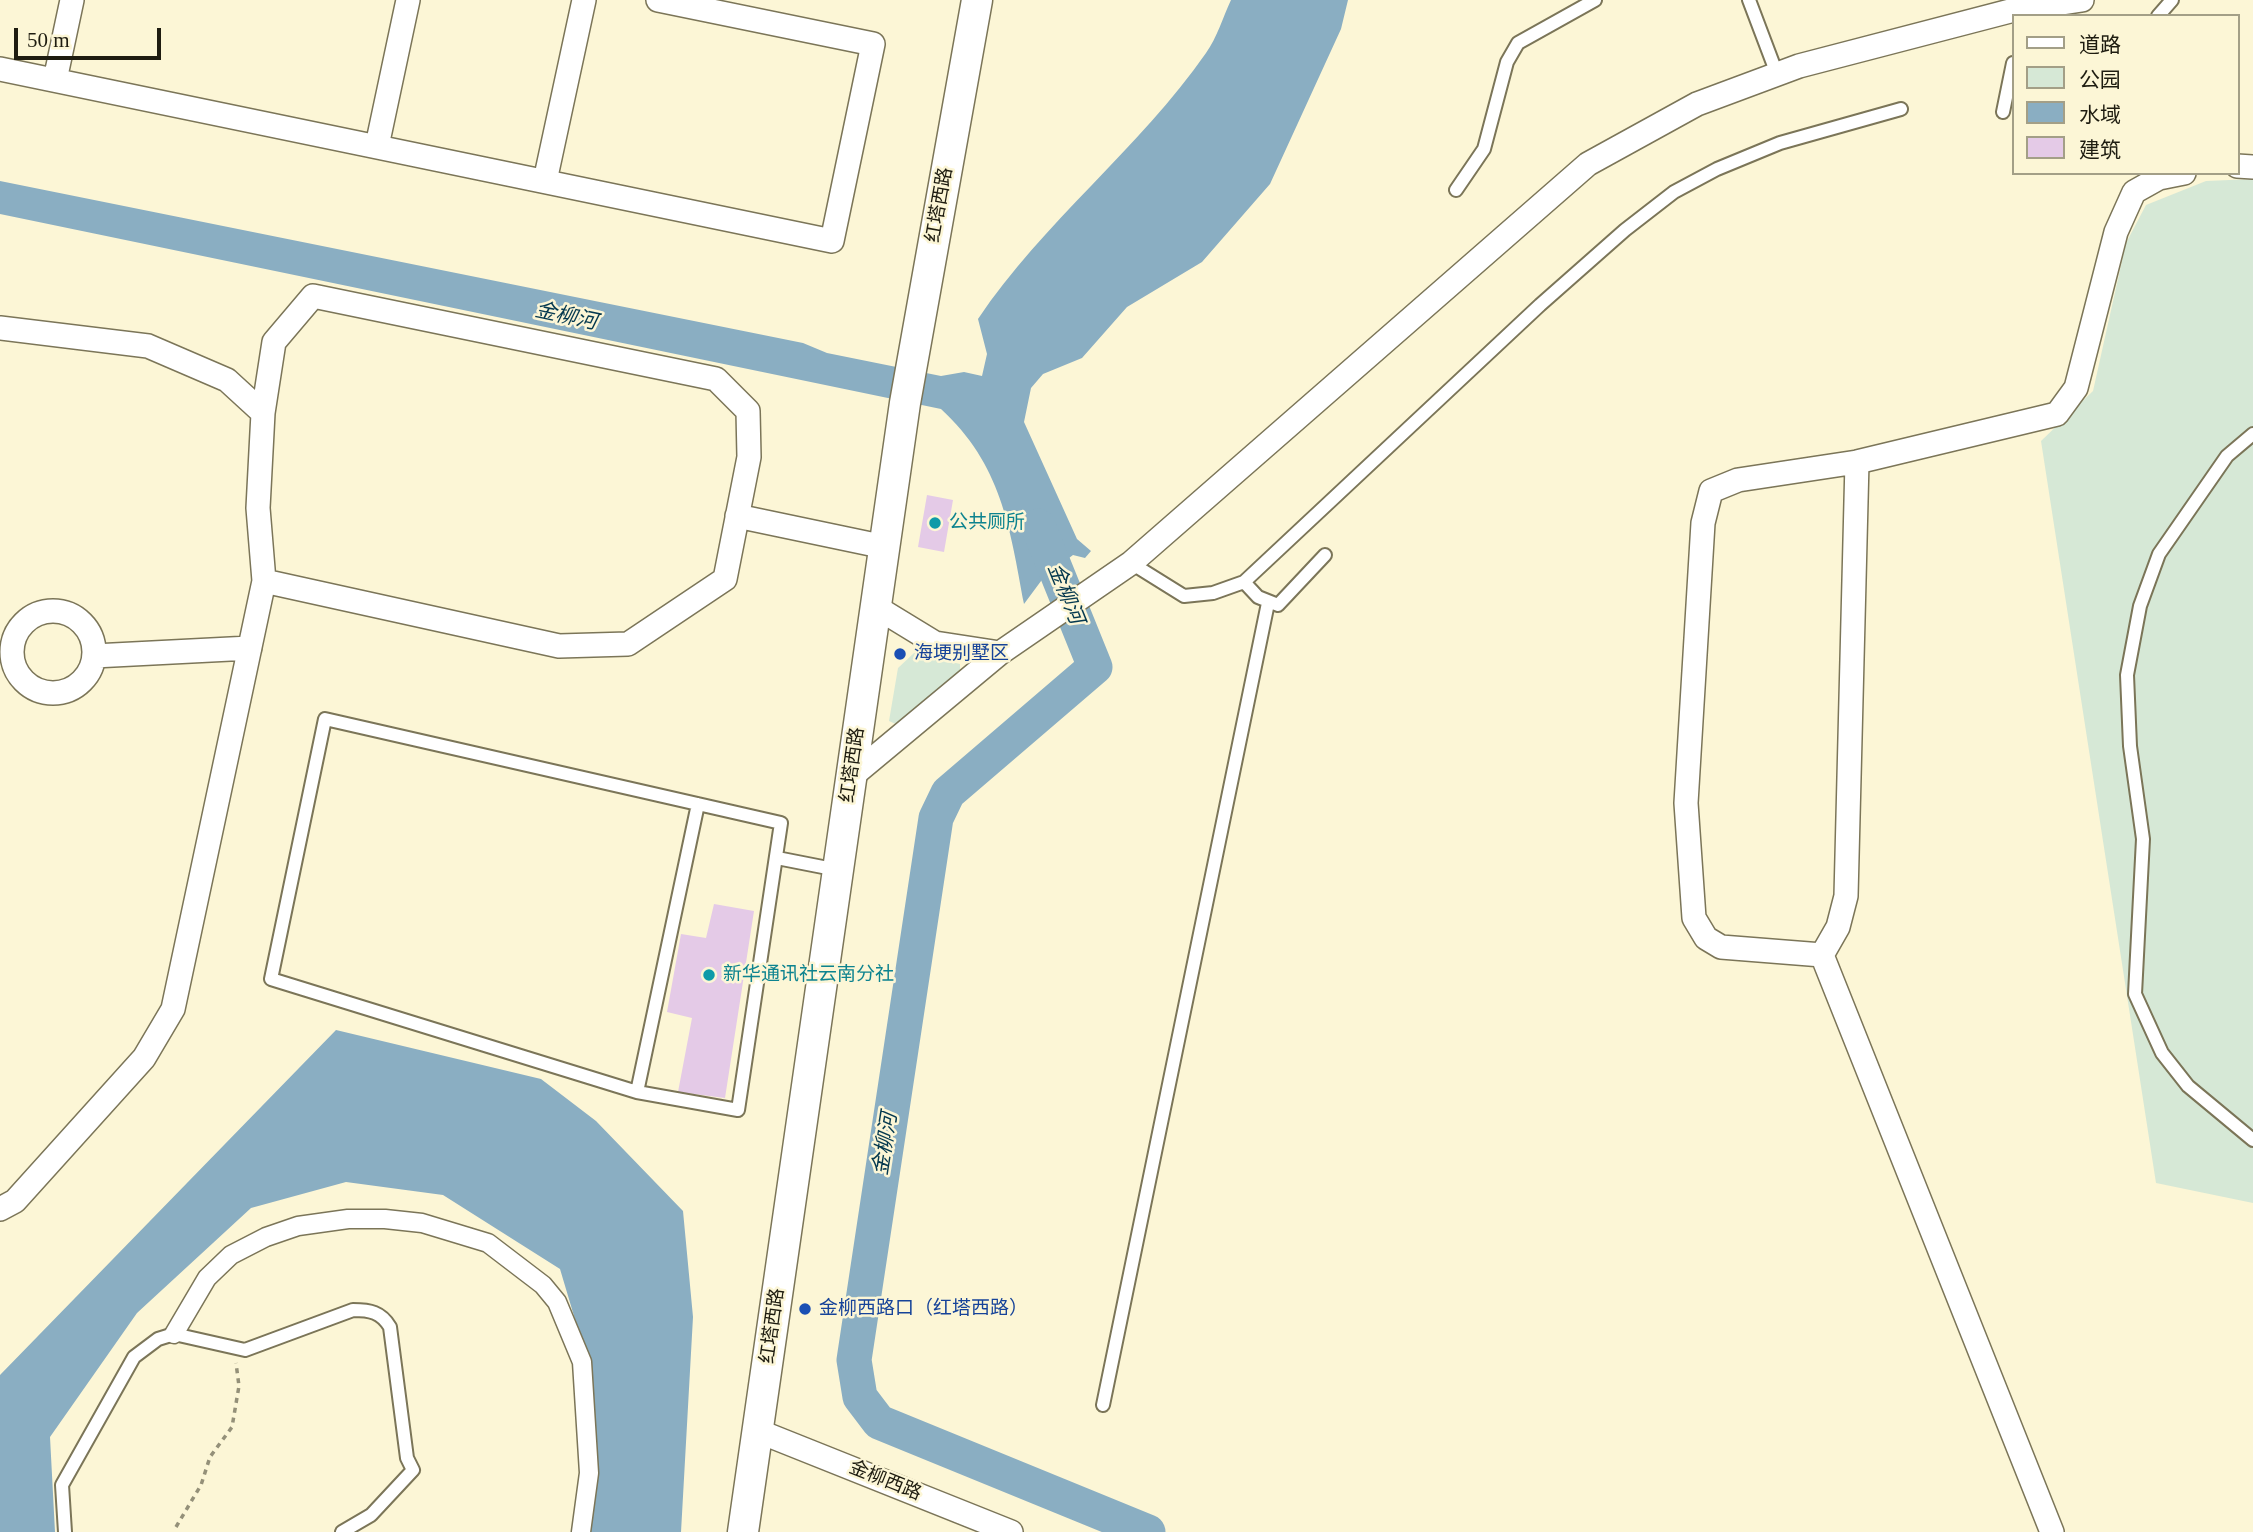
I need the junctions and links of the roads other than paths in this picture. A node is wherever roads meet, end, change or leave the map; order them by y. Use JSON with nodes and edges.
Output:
{"nodes":[{"id":1,"x":72,"y":0,"type":"edge"},
{"id":2,"x":408,"y":0,"type":"edge"},
{"id":3,"x":584,"y":0,"type":"edge"},
{"id":4,"x":658,"y":0,"type":"edge"},
{"id":5,"x":977,"y":0,"type":"edge"},
{"id":6,"x":1595,"y":0,"type":"edge"},
{"id":7,"x":1749,"y":0,"type":"edge"},
{"id":8,"x":2082,"y":0,"type":"edge"},
{"id":9,"x":2172,"y":0,"type":"edge"},
{"id":10,"x":2160,"y":14,"type":"edge"},
{"id":11,"x":0,"y":69,"type":"edge"},
{"id":12,"x":1777,"y":74,"type":"junction"},
{"id":13,"x":2011,"y":74,"type":"edge"},
{"id":14,"x":55,"y":80,"type":"junction"},
{"id":15,"x":1901,"y":109,"type":"dead end"},
{"id":16,"x":2003,"y":112,"type":"dead end"},
{"id":17,"x":377,"y":146,"type":"junction"},
{"id":18,"x":2174,"y":175,"type":"edge"},
{"id":19,"x":545,"y":181,"type":"junction"},
{"id":20,"x":1457,"y":190,"type":"dead end"},
{"id":21,"x":0,"y":328,"type":"edge"},
{"id":22,"x":263,"y":413,"type":"junction"},
{"id":23,"x":2253,"y":434,"type":"edge"},
{"id":24,"x":1857,"y":462,"type":"junction"},
{"id":25,"x":737,"y":516,"type":"junction"},
{"id":26,"x":885,"y":547,"type":"junction"},
{"id":27,"x":1325,"y":555,"type":"dead end"},
{"id":28,"x":1131,"y":563,"type":"junction"},
{"id":29,"x":264,"y":582,"type":"junction"},
{"id":30,"x":1244,"y":582,"type":"junction"},
{"id":31,"x":1268,"y":603,"type":"junction"},
{"id":32,"x":876,"y":607,"type":"junction"},
{"id":33,"x":250,"y":648,"type":"junction"},
{"id":34,"x":1000,"y":653,"type":"junction"},
{"id":35,"x":94,"y":656,"type":"dead end"},
{"id":36,"x":852,"y":777,"type":"junction"},
{"id":37,"x":698,"y":804,"type":"junction"},
{"id":38,"x":778,"y":858,"type":"junction"},
{"id":39,"x":838,"y":870,"type":"junction"},
{"id":40,"x":1822,"y":956,"type":"junction"},
{"id":41,"x":637,"y":1092,"type":"junction"},
{"id":42,"x":2253,"y":1140,"type":"edge"},
{"id":43,"x":0,"y":1209,"type":"edge"},
{"id":44,"x":174,"y":1334,"type":"junction"},
{"id":45,"x":1103,"y":1405,"type":"dead end"},
{"id":46,"x":758,"y":1431,"type":"junction"},
{"id":47,"x":65,"y":1532,"type":"edge"},
{"id":48,"x":342,"y":1532,"type":"edge"},
{"id":49,"x":581,"y":1532,"type":"edge"},
{"id":50,"x":743,"y":1532,"type":"edge"},
{"id":51,"x":1012,"y":1532,"type":"edge"},
{"id":52,"x":2052,"y":1532,"type":"edge"}],
"edges":[{"from":1,"to":14,"type":"street"},
{"from":2,"to":17,"type":"street"},
{"from":3,"to":19,"type":"street"},
{"from":4,"to":19,"type":"street"},
{"from":5,"to":26,"type":"street","name":"红塔西路"},
{"from":6,"to":20,"type":"lane"},
{"from":7,"to":12,"type":"lane"},
{"from":8,"to":12,"type":"street"},
{"from":9,"to":10,"type":"lane"},
{"from":11,"to":14,"type":"street"},
{"from":12,"to":28,"type":"street"},
{"from":13,"to":16,"type":"lane"},
{"from":14,"to":17,"type":"street"},
{"from":15,"to":30,"type":"lane"},
{"from":17,"to":19,"type":"street"},
{"from":18,"to":24,"type":"street"},
{"from":21,"to":22,"type":"street"},
{"from":22,"to":25,"type":"street"},
{"from":22,"to":29,"type":"street"},
{"from":23,"to":42,"type":"lane"},
{"from":24,"to":40,"type":"street"},
{"from":24,"to":40,"type":"street"},
{"from":25,"to":26,"type":"street"},
{"from":25,"to":29,"type":"street"},
{"from":26,"to":32,"type":"street","name":"红塔西路"},
{"from":27,"to":31,"type":"lane"},
{"from":28,"to":30,"type":"lane"},
{"from":28,"to":34,"type":"street"},
{"from":29,"to":33,"type":"street"},
{"from":30,"to":31,"type":"lane"},
{"from":31,"to":45,"type":"lane"},
{"from":32,"to":34,"type":"street"},
{"from":32,"to":36,"type":"street","name":"红塔西路"},
{"from":33,"to":35,"type":"street"},
{"from":33,"to":43,"type":"street"},
{"from":34,"to":36,"type":"street"},
{"from":36,"to":39,"type":"street","name":"红塔西路"},
{"from":37,"to":38,"type":"lane"},
{"from":37,"to":41,"type":"lane"},
{"from":37,"to":41,"type":"lane"},
{"from":38,"to":39,"type":"lane"},
{"from":38,"to":41,"type":"lane"},
{"from":39,"to":46,"type":"street","name":"红塔西路"},
{"from":40,"to":52,"type":"street"},
{"from":44,"to":47,"type":"lane"},
{"from":44,"to":48,"type":"lane"},
{"from":44,"to":49,"type":"street"},
{"from":46,"to":50,"type":"street","name":"红塔西路"},
{"from":46,"to":51,"type":"street","name":"金柳西路"}]}
